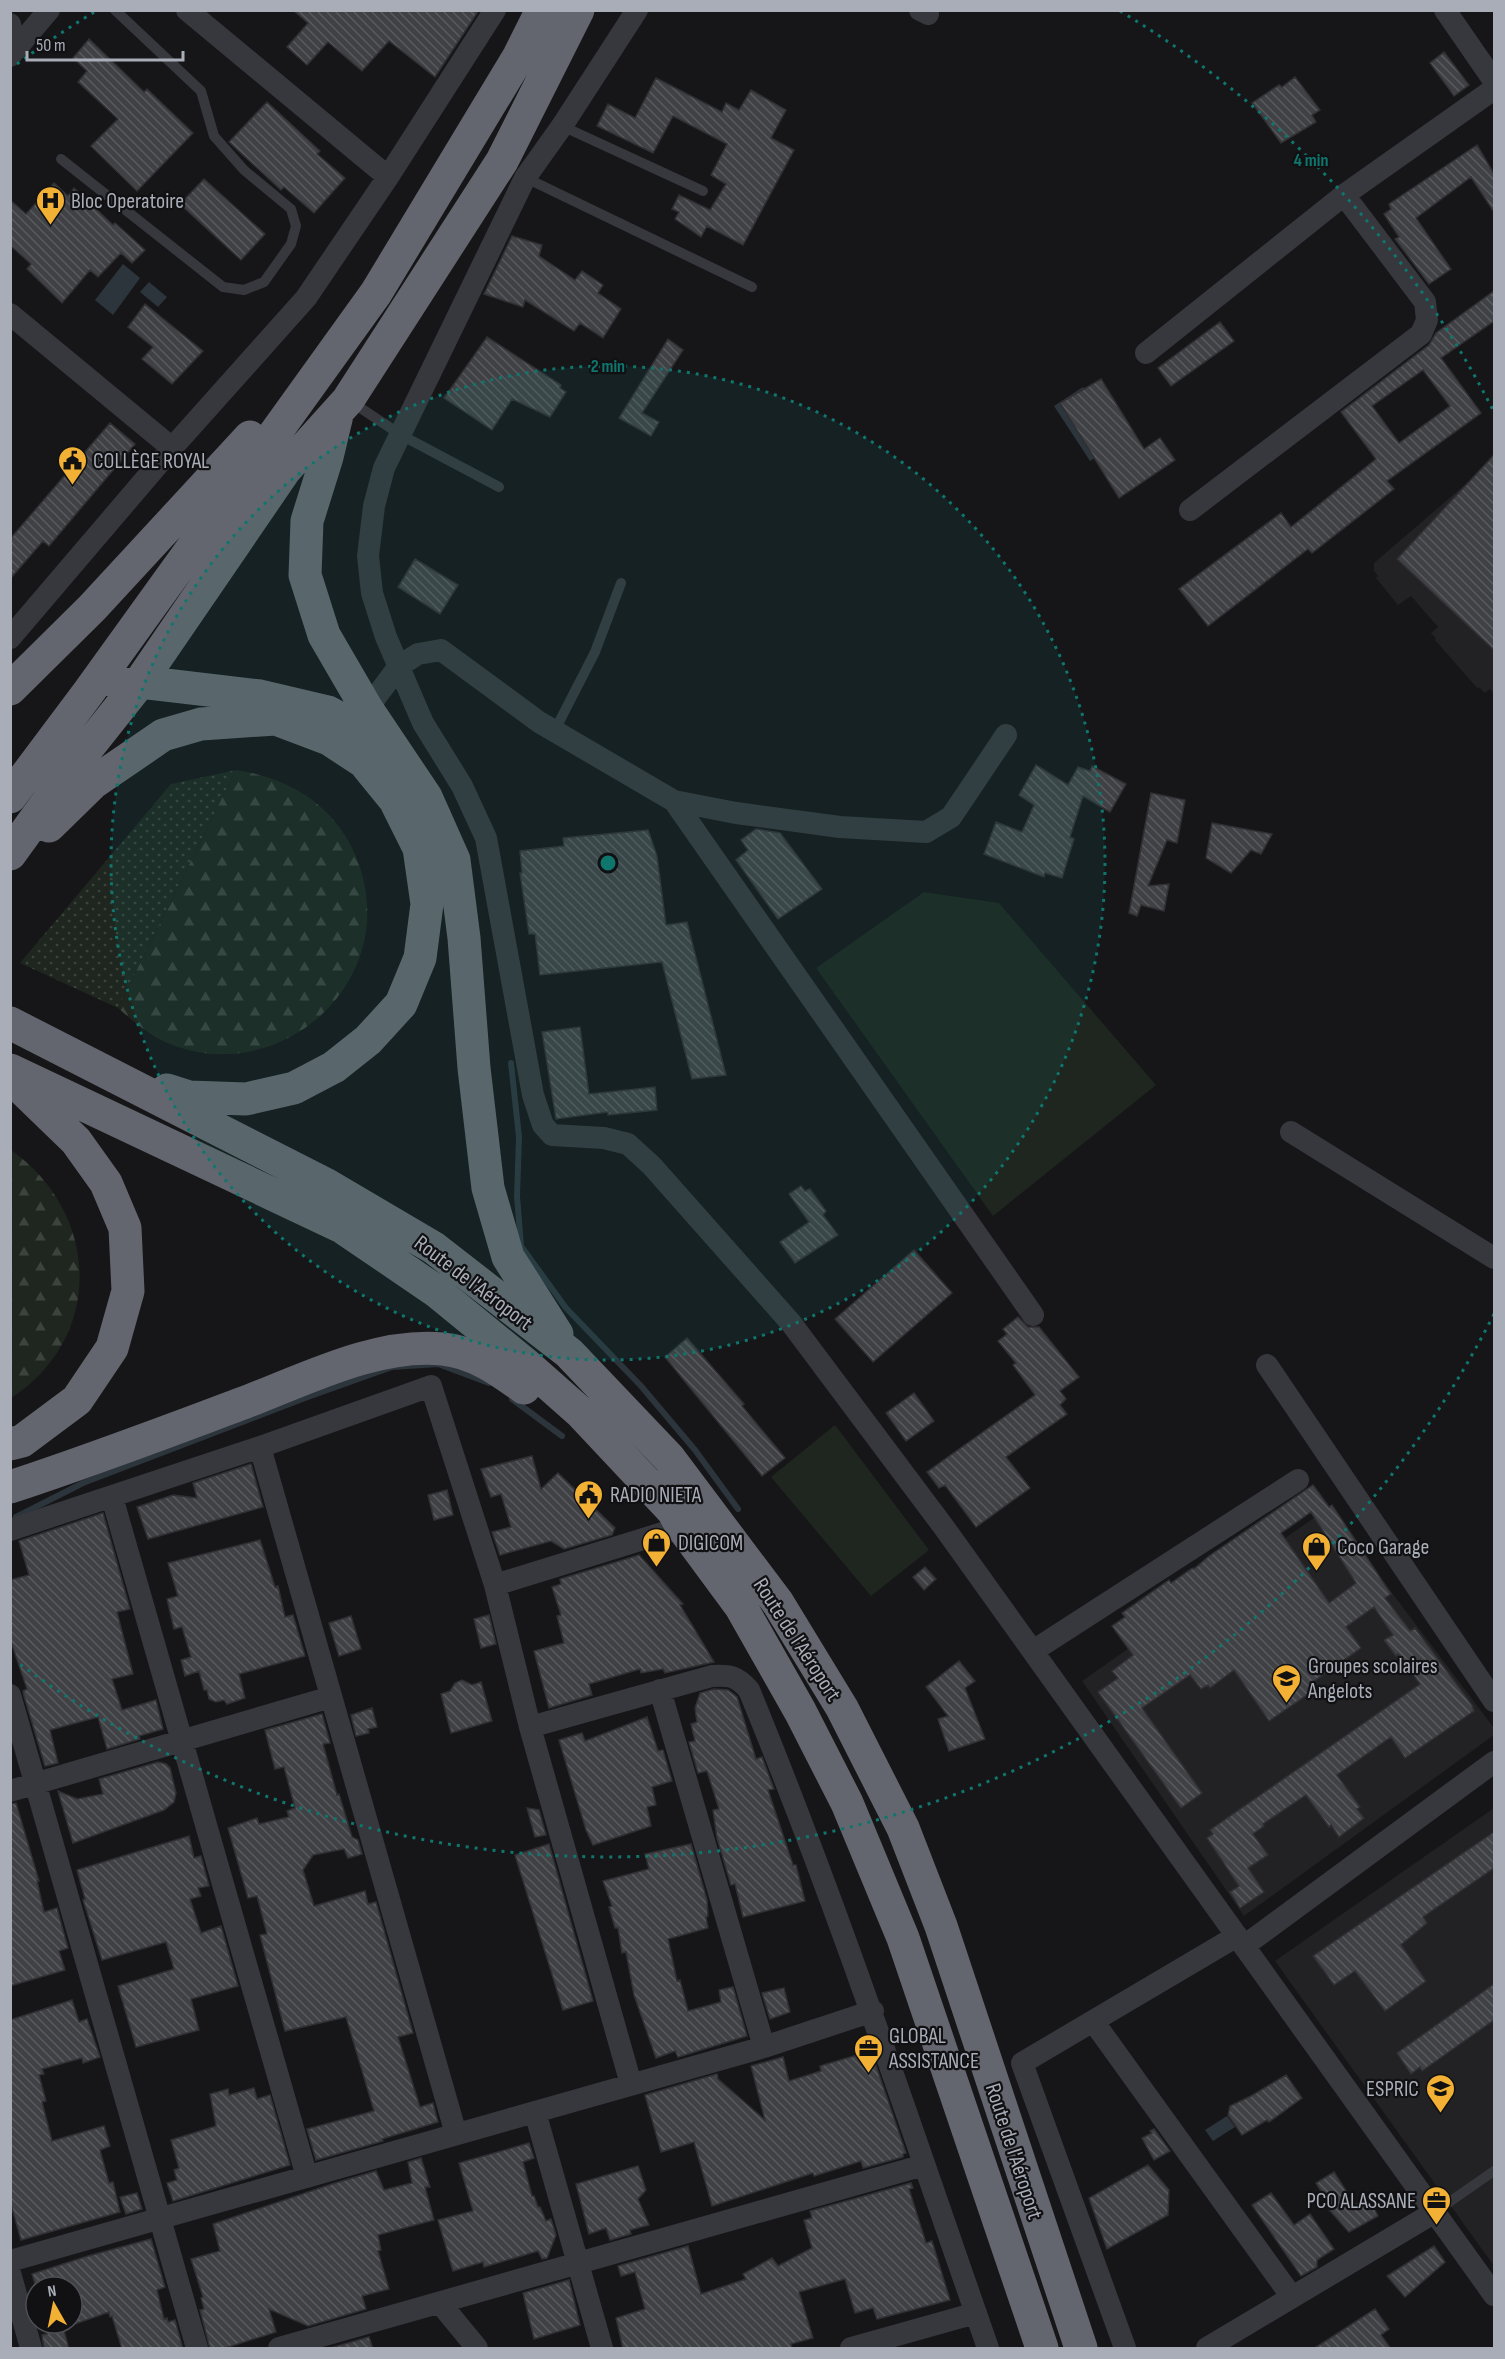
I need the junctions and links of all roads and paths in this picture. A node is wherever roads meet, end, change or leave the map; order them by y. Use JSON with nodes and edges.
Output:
{"nodes":[{"id":1,"x":50,"y":10,"type":"edge"},
{"id":2,"x":116,"y":10,"type":"edge"},
{"id":3,"x":187,"y":10,"type":"edge"},
{"id":4,"x":495,"y":10,"type":"edge"},
{"id":5,"x":542,"y":10,"type":"edge"},
{"id":6,"x":578,"y":10,"type":"edge"},
{"id":7,"x":637,"y":10,"type":"edge"},
{"id":8,"x":1445,"y":10,"type":"edge"},
{"id":9,"x":10,"y":24,"type":"edge"},
{"id":10,"x":13,"y":53,"type":"edge"},
{"id":11,"x":1494,"y":81,"type":"edge"},
{"id":12,"x":1494,"y":89,"type":"edge"},
{"id":13,"x":562,"y":126,"type":"junction"},
{"id":14,"x":61,"y":159,"type":"dead end"},
{"id":15,"x":514,"y":170,"type":"junction"},
{"id":16,"x":388,"y":177,"type":"junction"},
{"id":17,"x":703,"y":191,"type":"dead end"},
{"id":18,"x":1344,"y":195,"type":"junction"},
{"id":19,"x":752,"y":287,"type":"dead end"},
{"id":20,"x":10,"y":314,"type":"edge"},
{"id":21,"x":345,"y":335,"type":"junction"},
{"id":22,"x":1146,"y":353,"type":"dead end"},
{"id":23,"x":343,"y":406,"type":"junction"},
{"id":24,"x":401,"y":435,"type":"junction"},
{"id":25,"x":172,"y":448,"type":"junction"},
{"id":26,"x":499,"y":487,"type":"dead end"},
{"id":27,"x":1190,"y":510,"type":"dead end"},
{"id":28,"x":621,"y":583,"type":"dead end"},
{"id":29,"x":10,"y":638,"type":"edge"},
{"id":30,"x":399,"y":666,"type":"junction"},
{"id":31,"x":140,"y":682,"type":"junction"},
{"id":32,"x":10,"y":689,"type":"edge"},
{"id":33,"x":88,"y":693,"type":"junction"},
{"id":34,"x":367,"y":709,"type":"junction"},
{"id":35,"x":555,"y":730,"type":"junction"},
{"id":36,"x":1006,"y":735,"type":"dead end"},
{"id":37,"x":389,"y":745,"type":"junction"},
{"id":38,"x":10,"y":797,"type":"edge"},
{"id":39,"x":674,"y":801,"type":"junction"},
{"id":40,"x":10,"y":854,"type":"edge"},
{"id":41,"x":10,"y":864,"type":"edge"},
{"id":42,"x":10,"y":1023,"type":"edge"},
{"id":43,"x":100,"y":1067,"type":"junction"},
{"id":44,"x":10,"y":1070,"type":"edge"},
{"id":45,"x":10,"y":1078,"type":"edge"},
{"id":46,"x":1291,"y":1132,"type":"dead end"},
{"id":47,"x":1494,"y":1258,"type":"edge"},
{"id":48,"x":1033,"y":1315,"type":"dead end"},
{"id":49,"x":569,"y":1353,"type":"junction"},
{"id":50,"x":1267,"y":1365,"type":"dead end"},
{"id":51,"x":10,"y":1444,"type":"edge"},
{"id":52,"x":260,"y":1447,"type":"junction"},
{"id":53,"x":1298,"y":1480,"type":"dead end"},
{"id":54,"x":10,"y":1487,"type":"edge"},
{"id":55,"x":112,"y":1497,"type":"junction"},
{"id":56,"x":678,"y":1519,"type":"junction"},
{"id":57,"x":10,"y":1530,"type":"edge"},
{"id":58,"x":495,"y":1585,"type":"junction"},
{"id":59,"x":1033,"y":1651,"type":"junction"},
{"id":60,"x":660,"y":1690,"type":"junction"},
{"id":61,"x":10,"y":1695,"type":"edge"},
{"id":62,"x":331,"y":1697,"type":"junction"},
{"id":63,"x":1494,"y":1701,"type":"edge"},
{"id":64,"x":530,"y":1727,"type":"junction"},
{"id":65,"x":183,"y":1741,"type":"junction"},
{"id":66,"x":1494,"y":1762,"type":"edge"},
{"id":67,"x":36,"y":1784,"type":"junction"},
{"id":68,"x":10,"y":1791,"type":"edge"},
{"id":69,"x":1241,"y":1941,"type":"junction"},
{"id":70,"x":873,"y":2012,"type":"junction"},
{"id":71,"x":1094,"y":2021,"type":"junction"},
{"id":72,"x":764,"y":2047,"type":"junction"},
{"id":73,"x":630,"y":2084,"type":"junction"},
{"id":74,"x":534,"y":2112,"type":"junction"},
{"id":75,"x":456,"y":2134,"type":"junction"},
{"id":76,"x":924,"y":2165,"type":"junction"},
{"id":77,"x":1494,"y":2170,"type":"edge"},
{"id":78,"x":307,"y":2176,"type":"junction"},
{"id":79,"x":1435,"y":2212,"type":"junction"},
{"id":80,"x":160,"y":2218,"type":"junction"},
{"id":81,"x":10,"y":2261,"type":"edge"},
{"id":82,"x":578,"y":2264,"type":"junction"},
{"id":83,"x":10,"y":2273,"type":"edge"},
{"id":84,"x":1494,"y":2295,"type":"edge"},
{"id":85,"x":1292,"y":2297,"type":"junction"},
{"id":86,"x":440,"y":2303,"type":"junction"},
{"id":87,"x":976,"y":2313,"type":"junction"},
{"id":88,"x":291,"y":2347,"type":"edge"},
{"id":89,"x":31,"y":2349,"type":"edge"},
{"id":90,"x":197,"y":2349,"type":"edge"},
{"id":91,"x":477,"y":2349,"type":"edge"},
{"id":92,"x":602,"y":2349,"type":"edge"},
{"id":93,"x":851,"y":2349,"type":"edge"},
{"id":94,"x":988,"y":2349,"type":"edge"},
{"id":95,"x":1042,"y":2349,"type":"edge"},
{"id":96,"x":1081,"y":2349,"type":"edge"},
{"id":97,"x":1125,"y":2349,"type":"edge"},
{"id":98,"x":1207,"y":2349,"type":"edge"}],
"edges":[{"from":1,"to":10,"type":"street"},
{"from":2,"to":14,"type":"lane"},
{"from":3,"to":16,"type":"street"},
{"from":4,"to":16,"type":"street"},
{"from":5,"to":21,"type":"highway"},
{"from":6,"to":15,"type":"highway"},
{"from":7,"to":13,"type":"street"},
{"from":8,"to":11,"type":"street"},
{"from":9,"to":10,"type":"street"},
{"from":12,"to":18,"type":"street"},
{"from":13,"to":15,"type":"street"},
{"from":13,"to":17,"type":"lane"},
{"from":15,"to":19,"type":"lane"},
{"from":15,"to":23,"type":"highway"},
{"from":15,"to":24,"type":"street"},
{"from":16,"to":25,"type":"street"},
{"from":18,"to":22,"type":"street"},
{"from":18,"to":27,"type":"street"},
{"from":20,"to":25,"type":"street"},
{"from":21,"to":32,"type":"highway"},
{"from":21,"to":33,"type":"highway"},
{"from":23,"to":24,"type":"lane"},
{"from":23,"to":31,"type":"highway"},
{"from":23,"to":34,"type":"highway"},
{"from":24,"to":26,"type":"lane"},
{"from":24,"to":30,"type":"street"},
{"from":25,"to":29,"type":"street"},
{"from":28,"to":35,"type":"lane"},
{"from":30,"to":34,"type":"street"},
{"from":30,"to":35,"type":"street"},
{"from":30,"to":59,"type":"street"},
{"from":31,"to":33,"type":"highway"},
{"from":31,"to":37,"type":"highway"},
{"from":31,"to":40,"type":"highway"},
{"from":33,"to":38,"type":"highway"},
{"from":34,"to":37,"type":"highway"},
{"from":35,"to":39,"type":"street"},
{"from":36,"to":39,"type":"street"},
{"from":37,"to":49,"type":"highway"},
{"from":39,"to":48,"type":"street"},
{"from":41,"to":43,"type":"highway"},
{"from":42,"to":43,"type":"highway","name":"Route de l'Aéroport"},
{"from":43,"to":49,"type":"highway","name":"Route de l'Aéroport"},
{"from":44,"to":56,"type":"highway","name":"Route de l'Aéroport"},
{"from":45,"to":51,"type":"highway"},
{"from":46,"to":47,"type":"street"},
{"from":49,"to":96,"type":"highway","name":"Route de l'Aéroport"},
{"from":50,"to":63,"type":"street"},
{"from":52,"to":55,"type":"street"},
{"from":52,"to":58,"type":"street"},
{"from":52,"to":62,"type":"street"},
{"from":53,"to":59,"type":"street"},
{"from":54,"to":56,"type":"highway"},
{"from":55,"to":57,"type":"street"},
{"from":55,"to":65,"type":"street"},
{"from":56,"to":58,"type":"street"},
{"from":56,"to":95,"type":"highway","name":"Route de l'Aéroport"},
{"from":58,"to":64,"type":"street"},
{"from":59,"to":69,"type":"street"},
{"from":60,"to":64,"type":"street"},
{"from":60,"to":70,"type":"street"},
{"from":60,"to":72,"type":"street"},
{"from":61,"to":67,"type":"street"},
{"from":62,"to":65,"type":"street"},
{"from":62,"to":75,"type":"street"},
{"from":64,"to":73,"type":"street"},
{"from":65,"to":67,"type":"street"},
{"from":65,"to":78,"type":"street"},
{"from":66,"to":69,"type":"street"},
{"from":67,"to":68,"type":"street"},
{"from":67,"to":80,"type":"street"},
{"from":69,"to":71,"type":"street"},
{"from":69,"to":79,"type":"street"},
{"from":70,"to":72,"type":"street"},
{"from":70,"to":76,"type":"street"},
{"from":71,"to":85,"type":"street"},
{"from":71,"to":97,"type":"street"},
{"from":72,"to":73,"type":"street"},
{"from":73,"to":74,"type":"street"},
{"from":74,"to":75,"type":"street"},
{"from":74,"to":82,"type":"street"},
{"from":75,"to":78,"type":"street"},
{"from":76,"to":82,"type":"street"},
{"from":76,"to":87,"type":"street"},
{"from":77,"to":79,"type":"lane"},
{"from":78,"to":80,"type":"street"},
{"from":79,"to":84,"type":"street"},
{"from":79,"to":85,"type":"street"},
{"from":80,"to":81,"type":"street"},
{"from":80,"to":90,"type":"street"},
{"from":82,"to":86,"type":"street"},
{"from":82,"to":92,"type":"street"},
{"from":83,"to":89,"type":"street"},
{"from":85,"to":98,"type":"street"},
{"from":86,"to":88,"type":"street"},
{"from":86,"to":91,"type":"street"},
{"from":87,"to":93,"type":"street"},
{"from":87,"to":94,"type":"street"}]}
